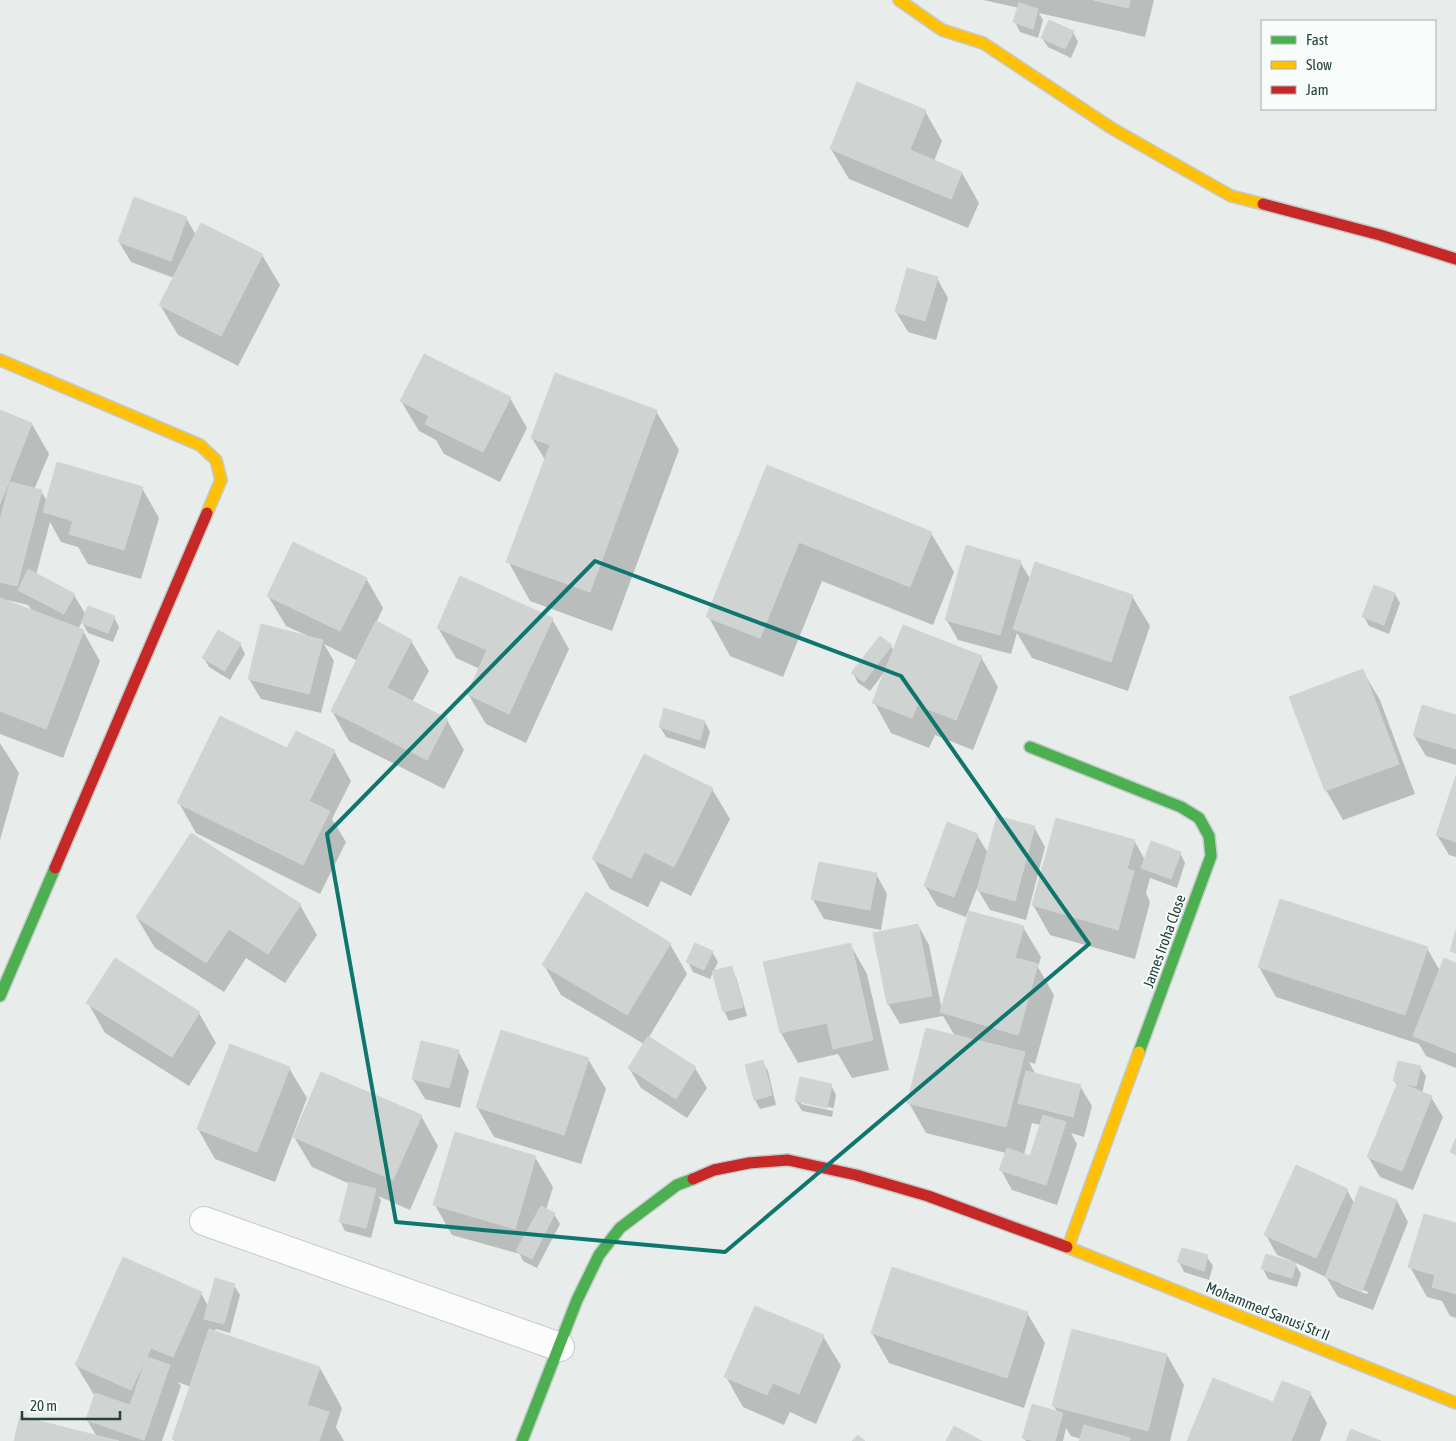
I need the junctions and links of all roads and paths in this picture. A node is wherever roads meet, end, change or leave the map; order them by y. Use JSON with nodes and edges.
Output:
{"nodes":[{"id":1,"x":899,"y":0,"type":"edge"},
{"id":2,"x":1456,"y":258,"type":"edge"},
{"id":3,"x":0,"y":360,"type":"edge"},
{"id":4,"x":1030,"y":747,"type":"dead end"},
{"id":5,"x":0,"y":996,"type":"edge"},
{"id":6,"x":204,"y":1221,"type":"dead end"},
{"id":7,"x":1068,"y":1247,"type":"junction"},
{"id":8,"x":560,"y":1346,"type":"junction"},
{"id":9,"x":1456,"y":1403,"type":"edge"},
{"id":10,"x":522,"y":1441,"type":"edge"}],
"edges":[{"from":1,"to":2,"type":"street"},
{"from":3,"to":5,"type":"street"},
{"from":4,"to":7,"type":"street","name":"James Iroha Close"},
{"from":6,"to":8,"type":"street"},
{"from":7,"to":8,"type":"street","name":"Mohammed Sanusi Str II"},
{"from":7,"to":9,"type":"street","name":"Mohammed Sanusi Str II"},
{"from":8,"to":10,"type":"street","name":"Mohammed Sanusi Str II"}]}
